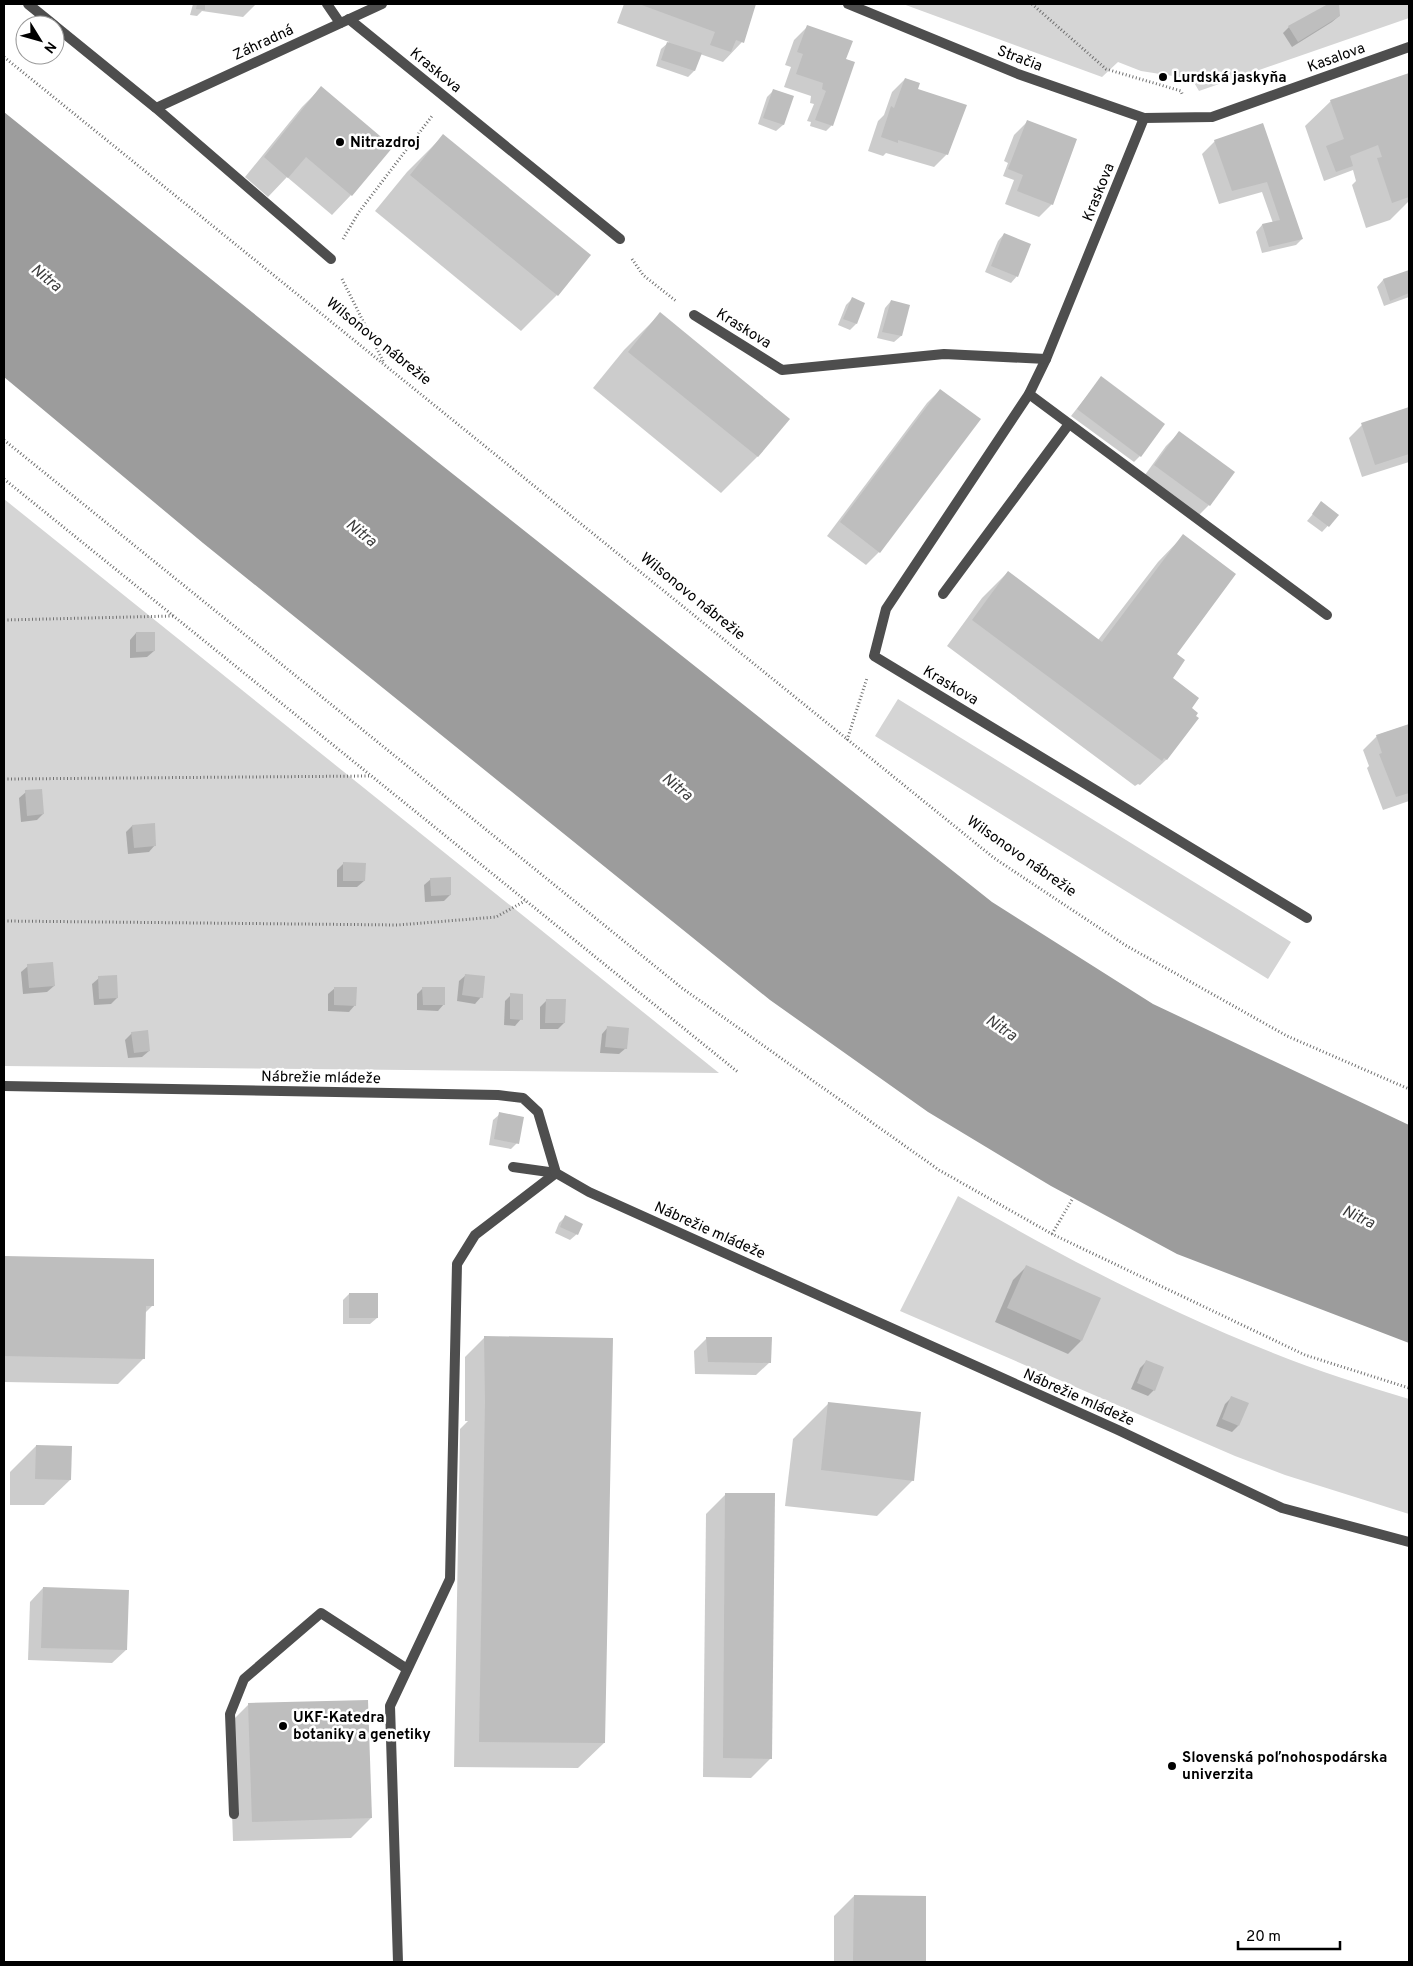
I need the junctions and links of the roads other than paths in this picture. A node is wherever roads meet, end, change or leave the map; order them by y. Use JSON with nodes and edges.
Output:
{"nodes":[{"id":1,"x":28,"y":4,"type":"edge"},
{"id":2,"x":326,"y":4,"type":"edge"},
{"id":3,"x":382,"y":4,"type":"edge"},
{"id":4,"x":848,"y":4,"type":"edge"},
{"id":5,"x":41,"y":15,"type":"edge"},
{"id":6,"x":344,"y":21,"type":"junction"},
{"id":7,"x":65,"y":35,"type":"edge"},
{"id":8,"x":1409,"y":47,"type":"edge"},
{"id":9,"x":156,"y":108,"type":"junction"},
{"id":10,"x":1187,"y":117,"type":"joint"},
{"id":11,"x":1144,"y":118,"type":"junction"},
{"id":12,"x":620,"y":239,"type":"road end"},
{"id":13,"x":332,"y":258,"type":"road end"},
{"id":14,"x":694,"y":315,"type":"road end"},
{"id":15,"x":1046,"y":359,"type":"junction"},
{"id":16,"x":1029,"y":394,"type":"junction"},
{"id":17,"x":1069,"y":424,"type":"junction"},
{"id":18,"x":943,"y":594,"type":"dead end"},
{"id":19,"x":1327,"y":615,"type":"dead end"},
{"id":20,"x":1307,"y":918,"type":"dead end"},
{"id":21,"x":4,"y":1086,"type":"edge"},
{"id":22,"x":513,"y":1167,"type":"dead end"},
{"id":23,"x":556,"y":1173,"type":"junction"},
{"id":24,"x":1409,"y":1542,"type":"edge"},
{"id":25,"x":407,"y":1669,"type":"junction"},
{"id":26,"x":234,"y":1814,"type":"dead end"},
{"id":27,"x":398,"y":1962,"type":"edge"}],
"edges":[{"from":1,"to":5,"type":"street"},
{"from":2,"to":6,"type":"street","name":"Kraskova"},
{"from":3,"to":6,"type":"street","name":"Záhradná"},
{"from":4,"to":11,"type":"street","name":"Stračia"},
{"from":6,"to":9,"type":"street","name":"Záhradná"},
{"from":6,"to":12,"type":"street","name":"Kraskova"},
{"from":7,"to":9,"type":"street"},
{"from":8,"to":10,"type":"street","name":"Kasalova"},
{"from":9,"to":13,"type":"street"},
{"from":10,"to":11,"type":"street","name":"Stračia"},
{"from":11,"to":15,"type":"street","name":"Kraskova"},
{"from":14,"to":15,"type":"street","name":"Kraskova"},
{"from":15,"to":16,"type":"street","name":"Kraskova"},
{"from":16,"to":17,"type":"street"},
{"from":16,"to":20,"type":"street","name":"Kraskova"},
{"from":17,"to":18,"type":"street"},
{"from":17,"to":19,"type":"street"},
{"from":21,"to":23,"type":"street","name":"Nábrežie mládeže"},
{"from":22,"to":23,"type":"street"},
{"from":23,"to":24,"type":"street","name":"Nábrežie mládeže"},
{"from":23,"to":25,"type":"street"},
{"from":25,"to":26,"type":"street"},
{"from":25,"to":27,"type":"street"}]}
